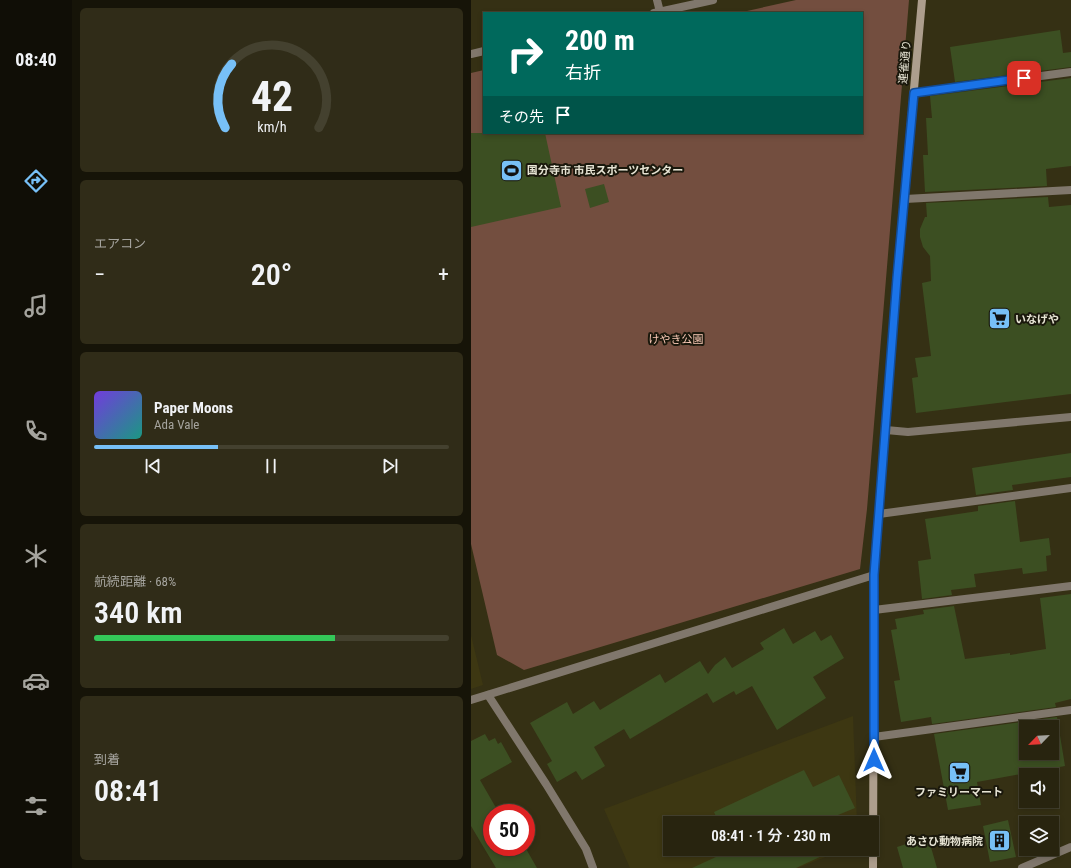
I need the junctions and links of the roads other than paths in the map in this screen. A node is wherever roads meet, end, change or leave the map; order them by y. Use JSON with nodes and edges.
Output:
{"nodes":[{"id":1,"x":657,"y":0,"type":"edge"},
{"id":2,"x":713,"y":0,"type":"edge"},
{"id":3,"x":922,"y":0,"type":"edge"},
{"id":4,"x":657,"y":12,"type":"edge"},
{"id":5,"x":483,"y":51,"type":"edge"},
{"id":6,"x":471,"y":54,"type":"edge"},
{"id":7,"x":1071,"y":72,"type":"edge"},
{"id":8,"x":914,"y":93,"type":"junction"},
{"id":9,"x":1071,"y":190,"type":"edge"},
{"id":10,"x":905,"y":199,"type":"junction"},
{"id":11,"x":1071,"y":417,"type":"edge"},
{"id":12,"x":886,"y":430,"type":"junction"},
{"id":13,"x":1071,"y":488,"type":"edge"},
{"id":14,"x":879,"y":514,"type":"junction"},
{"id":15,"x":874,"y":575,"type":"junction"},
{"id":16,"x":1071,"y":586,"type":"edge"},
{"id":17,"x":874,"y":610,"type":"junction"},
{"id":18,"x":488,"y":695,"type":"junction"},
{"id":19,"x":471,"y":700,"type":"edge"},
{"id":20,"x":1071,"y":710,"type":"edge"},
{"id":21,"x":874,"y":736,"type":"junction"},
{"id":22,"x":1071,"y":847,"type":"edge"},
{"id":23,"x":593,"y":868,"type":"edge"},
{"id":24,"x":873,"y":868,"type":"edge"},
{"id":25,"x":1022,"y":868,"type":"edge"}],
"edges":[{"from":1,"to":4,"type":"street"},
{"from":2,"to":4,"type":"street"},
{"from":3,"to":8,"type":"main road","name":"連雀通り"},
{"from":5,"to":6,"type":"street"},
{"from":7,"to":8,"type":"street"},
{"from":8,"to":10,"type":"main road","name":"連雀通り"},
{"from":9,"to":10,"type":"street"},
{"from":10,"to":12,"type":"main road","name":"連雀通り"},
{"from":11,"to":12,"type":"street"},
{"from":12,"to":14,"type":"main road","name":"連雀通り"},
{"from":13,"to":14,"type":"street"},
{"from":14,"to":15,"type":"main road","name":"連雀通り"},
{"from":15,"to":17,"type":"main road","name":"連雀通り"},
{"from":15,"to":18,"type":"street"},
{"from":16,"to":17,"type":"street"},
{"from":17,"to":21,"type":"main road","name":"連雀通り"},
{"from":18,"to":19,"type":"street"},
{"from":18,"to":23,"type":"street"},
{"from":20,"to":21,"type":"street"},
{"from":21,"to":24,"type":"main road","name":"連雀通り"},
{"from":22,"to":25,"type":"street"}]}
